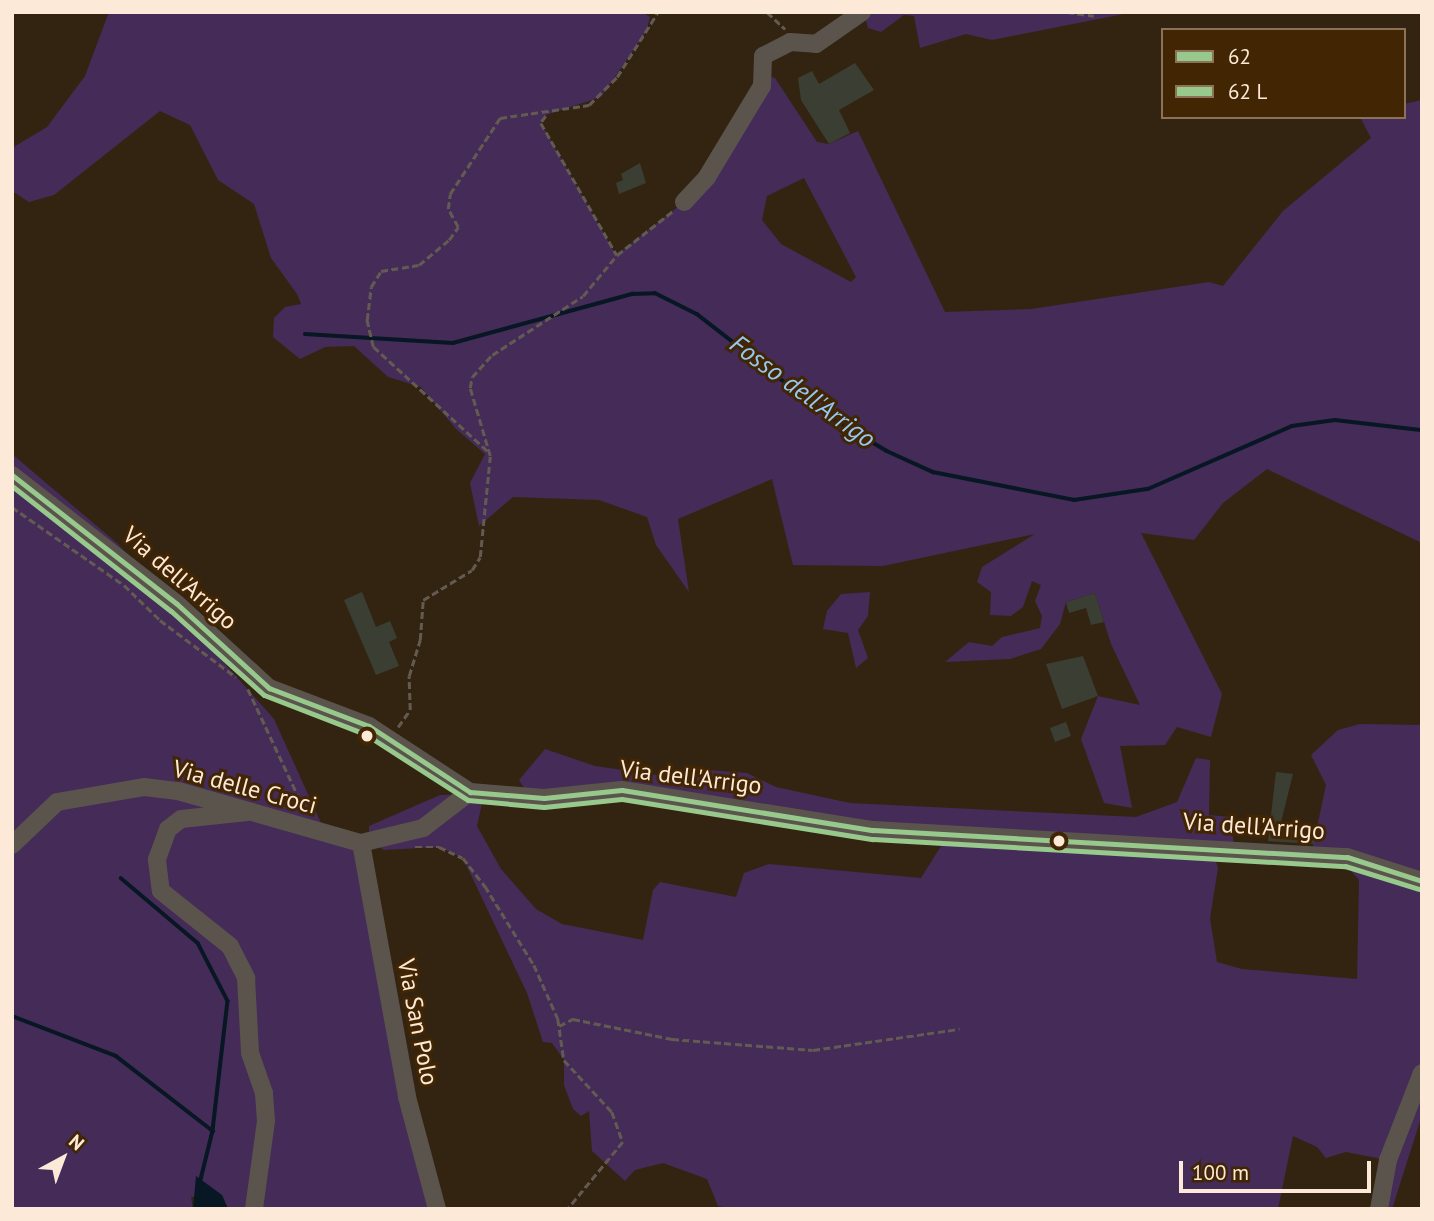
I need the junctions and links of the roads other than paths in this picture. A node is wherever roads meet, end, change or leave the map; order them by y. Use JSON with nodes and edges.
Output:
{"nodes":[{"id":1,"x":862,"y":12,"type":"edge"},
{"id":2,"x":684,"y":202,"type":"road end"},
{"id":3,"x":12,"y":475,"type":"edge"},
{"id":4,"x":470,"y":792,"type":"junction"},
{"id":5,"x":247,"y":812,"type":"junction"},
{"id":6,"x":360,"y":843,"type":"junction"},
{"id":7,"x":12,"y":845,"type":"edge"},
{"id":8,"x":1422,"y":881,"type":"edge"},
{"id":9,"x":1422,"y":1073,"type":"edge"},
{"id":10,"x":254,"y":1209,"type":"edge"},
{"id":11,"x":437,"y":1209,"type":"edge"},
{"id":12,"x":1379,"y":1209,"type":"edge"}],
"edges":[{"from":1,"to":2,"type":"street"},
{"from":3,"to":4,"type":"street","name":"Via dell'Arrigo"},
{"from":4,"to":6,"type":"street","name":"Via delle Croci"},
{"from":4,"to":8,"type":"street","name":"Via dell'Arrigo"},
{"from":5,"to":6,"type":"street","name":"Via delle Croci"},
{"from":5,"to":7,"type":"street","name":"Via delle Croci"},
{"from":5,"to":10,"type":"street"},
{"from":6,"to":11,"type":"street","name":"Via San Polo"},
{"from":9,"to":12,"type":"street"}]}
